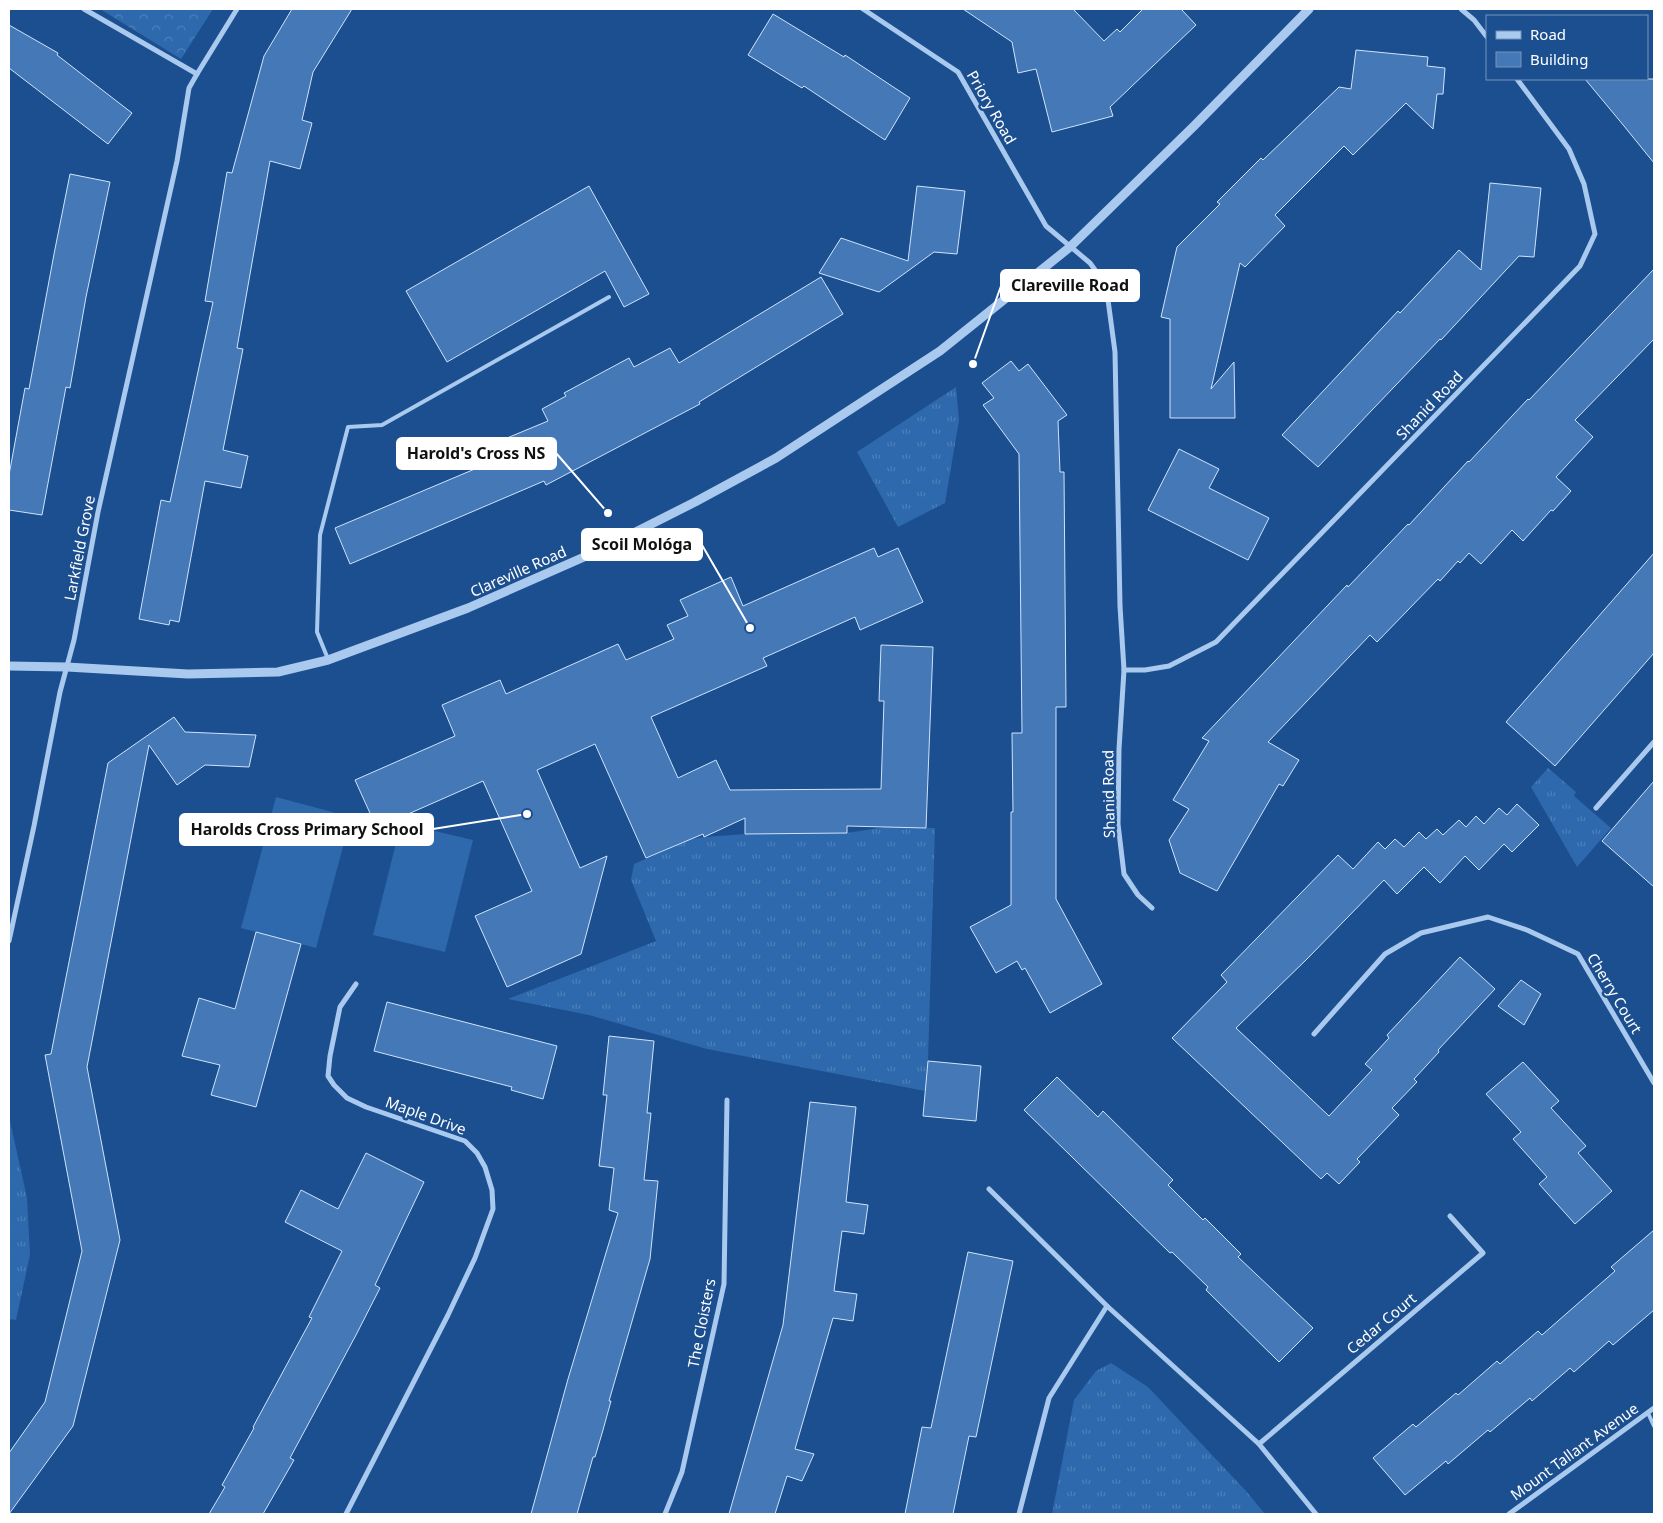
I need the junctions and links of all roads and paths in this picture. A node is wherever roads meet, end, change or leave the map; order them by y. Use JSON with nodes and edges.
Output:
{"nodes":[{"id":1,"x":84,"y":9,"type":"edge"},
{"id":2,"x":237,"y":9,"type":"edge"},
{"id":3,"x":863,"y":9,"type":"edge"},
{"id":4,"x":1309,"y":9,"type":"edge"},
{"id":5,"x":1461,"y":9,"type":"edge"},
{"id":6,"x":1486,"y":36,"type":"edge"},
{"id":7,"x":197,"y":74,"type":"junction"},
{"id":8,"x":1518,"y":80,"type":"edge"},
{"id":9,"x":1070,"y":247,"type":"junction"},
{"id":10,"x":609,"y":297,"type":"dead end"},
{"id":11,"x":328,"y":660,"type":"junction"},
{"id":12,"x":9,"y":666,"type":"edge"},
{"id":13,"x":67,"y":667,"type":"junction"},
{"id":14,"x":1124,"y":670,"type":"junction"},
{"id":15,"x":1654,"y":742,"type":"edge"},
{"id":16,"x":1596,"y":808,"type":"dead end"},
{"id":17,"x":1152,"y":908,"type":"dead end"},
{"id":18,"x":9,"y":941,"type":"edge"},
{"id":19,"x":356,"y":984,"type":"dead end"},
{"id":20,"x":1314,"y":1034,"type":"dead end"},
{"id":21,"x":1654,"y":1083,"type":"edge"},
{"id":22,"x":727,"y":1100,"type":"dead end"},
{"id":23,"x":988,"y":1189,"type":"dead end"},
{"id":24,"x":1450,"y":1216,"type":"dead end"},
{"id":25,"x":1107,"y":1306,"type":"junction"},
{"id":26,"x":1654,"y":1408,"type":"edge"},
{"id":27,"x":1648,"y":1413,"type":"junction"},
{"id":28,"x":1654,"y":1426,"type":"edge"},
{"id":29,"x":1258,"y":1444,"type":"junction"},
{"id":30,"x":346,"y":1514,"type":"edge"},
{"id":31,"x":665,"y":1514,"type":"edge"},
{"id":32,"x":1019,"y":1514,"type":"edge"},
{"id":33,"x":1316,"y":1514,"type":"edge"},
{"id":34,"x":1509,"y":1514,"type":"edge"}],
"edges":[{"from":1,"to":7,"type":"street"},
{"from":2,"to":7,"type":"street"},
{"from":3,"to":9,"type":"street","name":"Priory Road"},
{"from":4,"to":9,"type":"street","name":"Clareville Road"},
{"from":5,"to":6,"type":"street"},
{"from":7,"to":13,"type":"street","name":"Larkfield Grove"},
{"from":8,"to":14,"type":"street","name":"Shanid Road"},
{"from":9,"to":11,"type":"street","name":"Clareville Road"},
{"from":9,"to":14,"type":"street","name":"Shanid Road"},
{"from":10,"to":11,"type":"lane"},
{"from":11,"to":13,"type":"street","name":"Clareville Road"},
{"from":12,"to":13,"type":"street","name":"Clareville Road"},
{"from":13,"to":18,"type":"street","name":"Larkfield Grove"},
{"from":14,"to":17,"type":"street","name":"Shanid Road"},
{"from":15,"to":16,"type":"street"},
{"from":19,"to":30,"type":"street","name":"Maple Drive"},
{"from":20,"to":21,"type":"street","name":"Cherry Court"},
{"from":22,"to":31,"type":"street","name":"The Cloisters"},
{"from":23,"to":25,"type":"street"},
{"from":24,"to":29,"type":"street","name":"Cedar Court"},
{"from":25,"to":29,"type":"street"},
{"from":25,"to":32,"type":"street"},
{"from":26,"to":27,"type":"street","name":"Mount Tallant Avenue"},
{"from":27,"to":28,"type":"lane"},
{"from":27,"to":34,"type":"street","name":"Mount Tallant Avenue"},
{"from":29,"to":33,"type":"street"}]}
